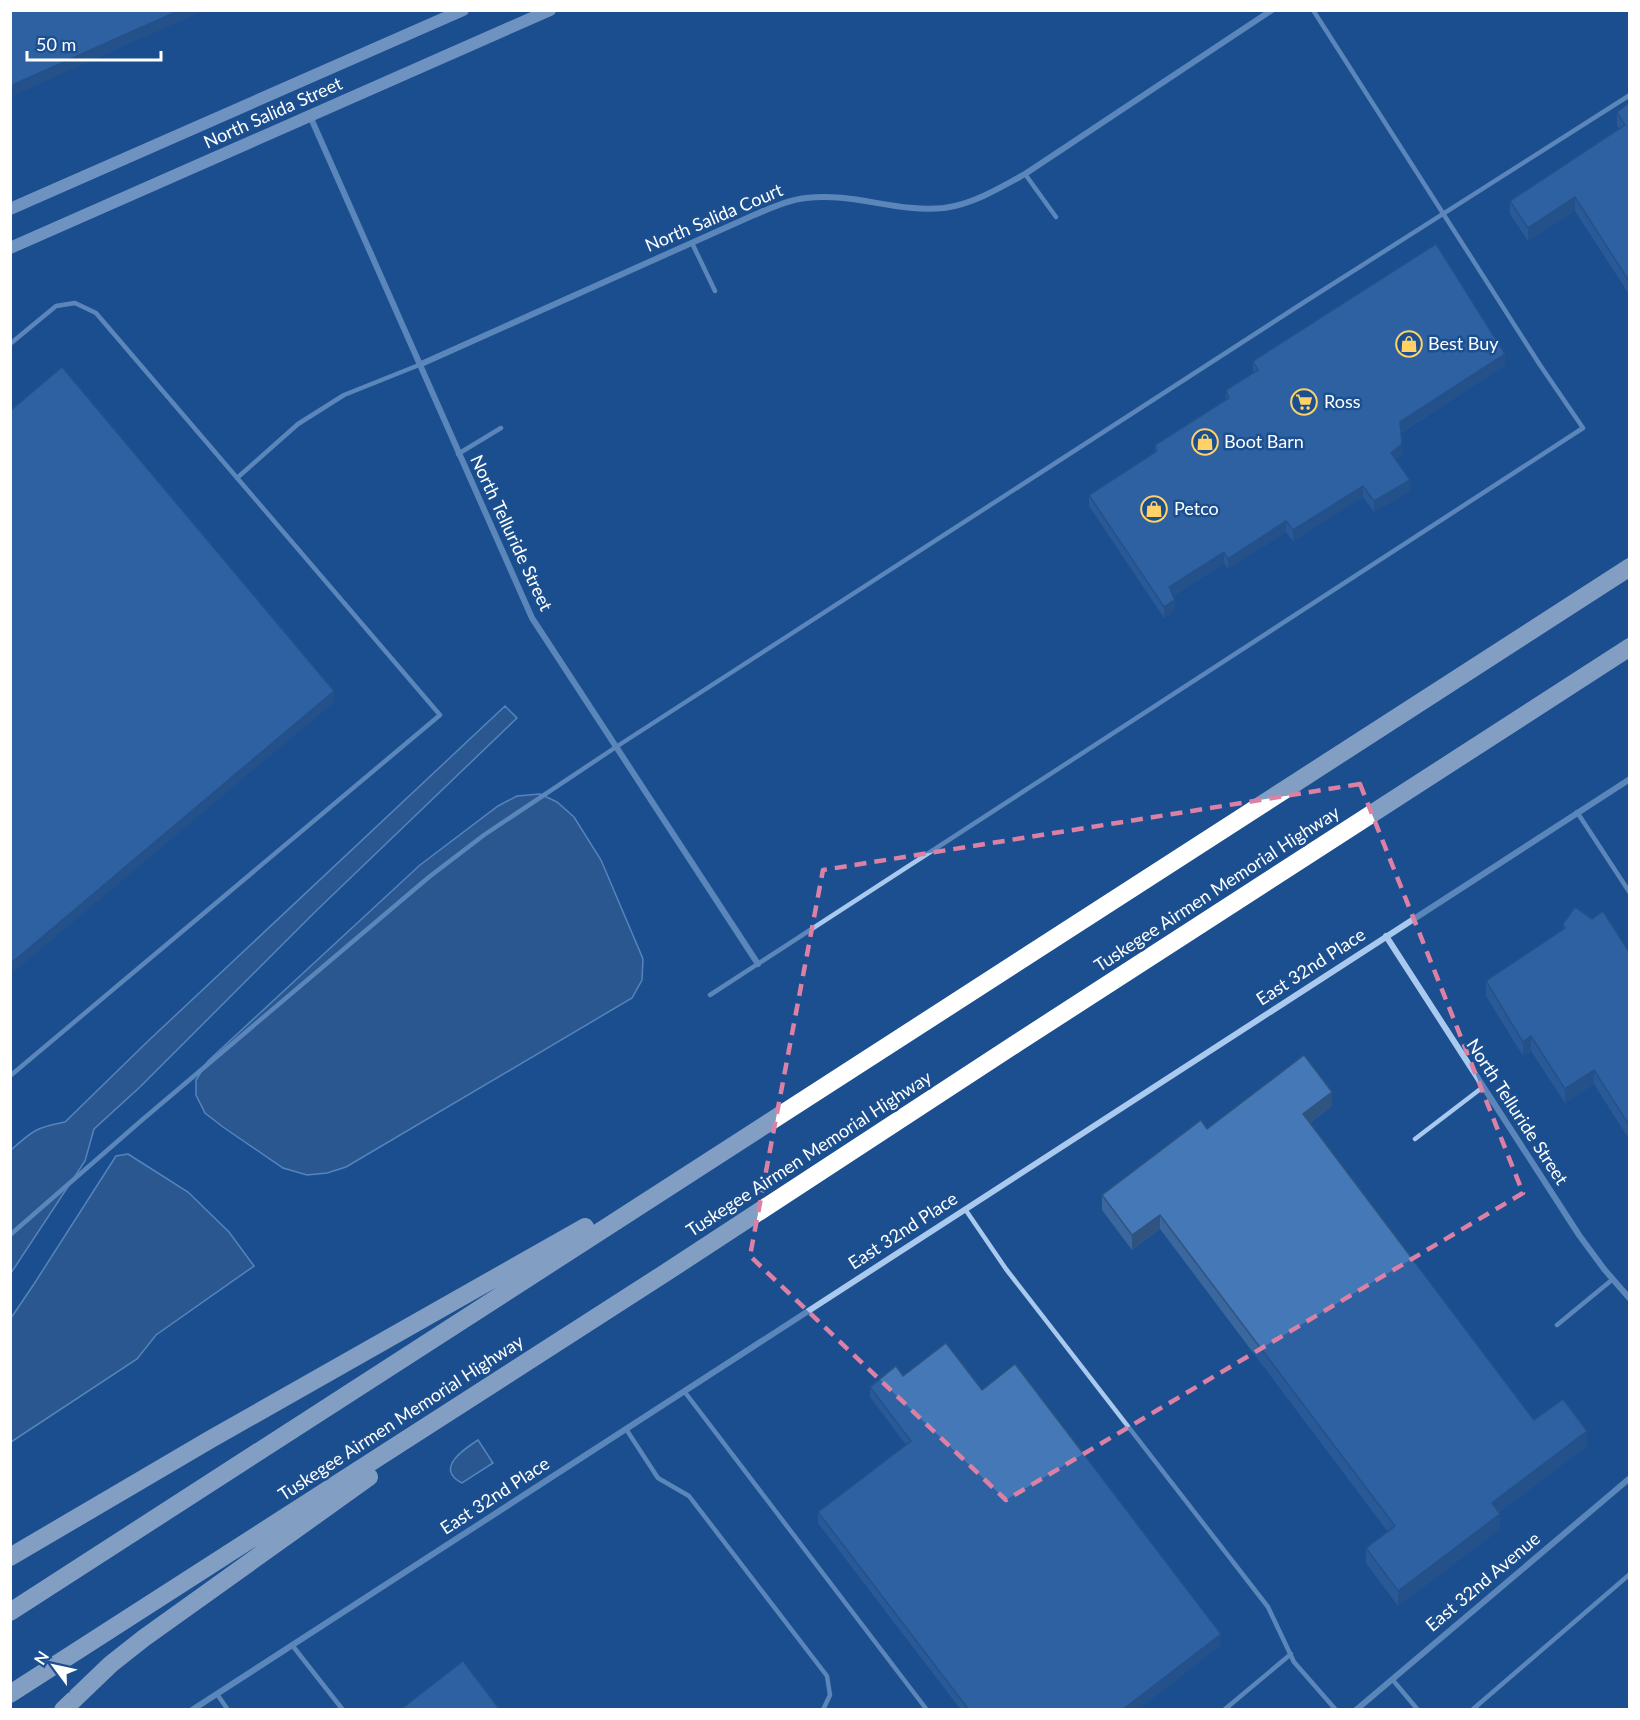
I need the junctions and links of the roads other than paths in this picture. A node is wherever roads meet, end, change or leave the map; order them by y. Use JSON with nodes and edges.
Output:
{"nodes":[{"id":1,"x":463,"y":10,"type":"edge"},
{"id":2,"x":550,"y":10,"type":"edge"},
{"id":3,"x":1272,"y":10,"type":"edge"},
{"id":4,"x":1312,"y":10,"type":"edge"},
{"id":5,"x":1629,"y":95,"type":"edge"},
{"id":6,"x":310,"y":116,"type":"junction"},
{"id":7,"x":1025,"y":174,"type":"junction"},
{"id":8,"x":10,"y":209,"type":"edge"},
{"id":9,"x":1442,"y":213,"type":"junction"},
{"id":10,"x":1056,"y":218,"type":"dead end"},
{"id":11,"x":692,"y":243,"type":"junction"},
{"id":12,"x":10,"y":248,"type":"edge"},
{"id":13,"x":715,"y":291,"type":"dead end"},
{"id":14,"x":10,"y":344,"type":"edge"},
{"id":15,"x":419,"y":365,"type":"junction"},
{"id":16,"x":501,"y":428,"type":"dead end"},
{"id":17,"x":458,"y":454,"type":"junction"},
{"id":18,"x":237,"y":478,"type":"junction"},
{"id":19,"x":1629,"y":567,"type":"edge"},
{"id":20,"x":1629,"y":647,"type":"edge"},
{"id":21,"x":616,"y":747,"type":"junction"},
{"id":22,"x":1629,"y":779,"type":"edge"},
{"id":23,"x":1577,"y":812,"type":"junction"},
{"id":24,"x":1629,"y":893,"type":"edge"},
{"id":25,"x":1386,"y":936,"type":"junction"},
{"id":26,"x":758,"y":964,"type":"junction"},
{"id":27,"x":710,"y":994,"type":"dead end"},
{"id":28,"x":10,"y":1076,"type":"edge"},
{"id":29,"x":1483,"y":1087,"type":"junction"},
{"id":30,"x":749,"y":1134,"type":"junction"},
{"id":31,"x":1415,"y":1139,"type":"dead end"},
{"id":32,"x":964,"y":1209,"type":"junction"},
{"id":33,"x":10,"y":1235,"type":"edge"},
{"id":34,"x":662,"y":1275,"type":"junction"},
{"id":35,"x":1612,"y":1279,"type":"junction"},
{"id":36,"x":1629,"y":1299,"type":"edge"},
{"id":37,"x":1557,"y":1325,"type":"dead end"},
{"id":38,"x":684,"y":1391,"type":"junction"},
{"id":39,"x":626,"y":1429,"type":"junction"},
{"id":40,"x":1629,"y":1478,"type":"edge"},
{"id":41,"x":10,"y":1557,"type":"edge"},
{"id":42,"x":1629,"y":1574,"type":"edge"},
{"id":43,"x":10,"y":1612,"type":"edge"},
{"id":44,"x":292,"y":1645,"type":"junction"},
{"id":45,"x":1291,"y":1654,"type":"junction"},
{"id":46,"x":1392,"y":1679,"type":"junction"},
{"id":47,"x":10,"y":1694,"type":"edge"},
{"id":48,"x":217,"y":1694,"type":"junction"},
{"id":49,"x":63,"y":1710,"type":"edge"},
{"id":50,"x":192,"y":1710,"type":"edge"},
{"id":51,"x":228,"y":1710,"type":"edge"},
{"id":52,"x":343,"y":1710,"type":"edge"},
{"id":53,"x":823,"y":1710,"type":"edge"},
{"id":54,"x":927,"y":1710,"type":"edge"},
{"id":55,"x":1224,"y":1710,"type":"edge"},
{"id":56,"x":1336,"y":1710,"type":"edge"},
{"id":57,"x":1356,"y":1710,"type":"edge"},
{"id":58,"x":1418,"y":1710,"type":"edge"},
{"id":59,"x":1472,"y":1710,"type":"edge"}],
"edges":[{"from":1,"to":8,"type":"street","name":"North Salida Street"},
{"from":2,"to":6,"type":"street","name":"North Salida Street"},
{"from":3,"to":7,"type":"street","name":"North Salida Court"},
{"from":4,"to":9,"type":"lane"},
{"from":5,"to":9,"type":"lane"},
{"from":6,"to":12,"type":"street","name":"North Salida Street"},
{"from":6,"to":15,"type":"street","name":"North Telluride Street"},
{"from":7,"to":10,"type":"lane"},
{"from":7,"to":11,"type":"street","name":"North Salida Court"},
{"from":9,"to":21,"type":"lane"},
{"from":9,"to":26,"type":"lane"},
{"from":11,"to":13,"type":"lane"},
{"from":11,"to":15,"type":"street","name":"North Salida Court"},
{"from":14,"to":18,"type":"lane"},
{"from":15,"to":17,"type":"street","name":"North Telluride Street"},
{"from":15,"to":18,"type":"lane"},
{"from":16,"to":17,"type":"lane"},
{"from":17,"to":21,"type":"street","name":"North Telluride Street"},
{"from":18,"to":28,"type":"lane"},
{"from":19,"to":30,"type":"highway"},
{"from":20,"to":34,"type":"highway","name":"Tuskegee Airmen Memorial Highway"},
{"from":21,"to":26,"type":"street","name":"North Telluride Street"},
{"from":21,"to":33,"type":"lane"},
{"from":22,"to":23,"type":"street","name":"East 32nd Place"},
{"from":23,"to":24,"type":"lane"},
{"from":23,"to":25,"type":"street","name":"East 32nd Place"},
{"from":25,"to":29,"type":"street","name":"North Telluride Street"},
{"from":25,"to":32,"type":"street","name":"East 32nd Place"},
{"from":26,"to":27,"type":"lane"},
{"from":29,"to":31,"type":"lane"},
{"from":29,"to":35,"type":"street","name":"North Telluride Street"},
{"from":30,"to":41,"type":"highway"},
{"from":30,"to":43,"type":"highway"},
{"from":32,"to":38,"type":"street","name":"East 32nd Place"},
{"from":32,"to":45,"type":"lane"},
{"from":34,"to":47,"type":"highway","name":"Tuskegee Airmen Memorial Highway"},
{"from":34,"to":49,"type":"highway"},
{"from":35,"to":36,"type":"street","name":"North Telluride Street"},
{"from":35,"to":37,"type":"lane"},
{"from":38,"to":39,"type":"street","name":"East 32nd Place"},
{"from":38,"to":54,"type":"lane"},
{"from":39,"to":44,"type":"street","name":"East 32nd Place"},
{"from":39,"to":53,"type":"lane"},
{"from":40,"to":46,"type":"street","name":"East 32nd Avenue"},
{"from":42,"to":59,"type":"lane"},
{"from":44,"to":48,"type":"street","name":"East 32nd Place"},
{"from":44,"to":52,"type":"lane"},
{"from":45,"to":55,"type":"lane"},
{"from":45,"to":56,"type":"lane"},
{"from":46,"to":57,"type":"street","name":"East 32nd Avenue"},
{"from":46,"to":58,"type":"lane"},
{"from":48,"to":50,"type":"street","name":"East 32nd Place"},
{"from":48,"to":51,"type":"lane"}]}
